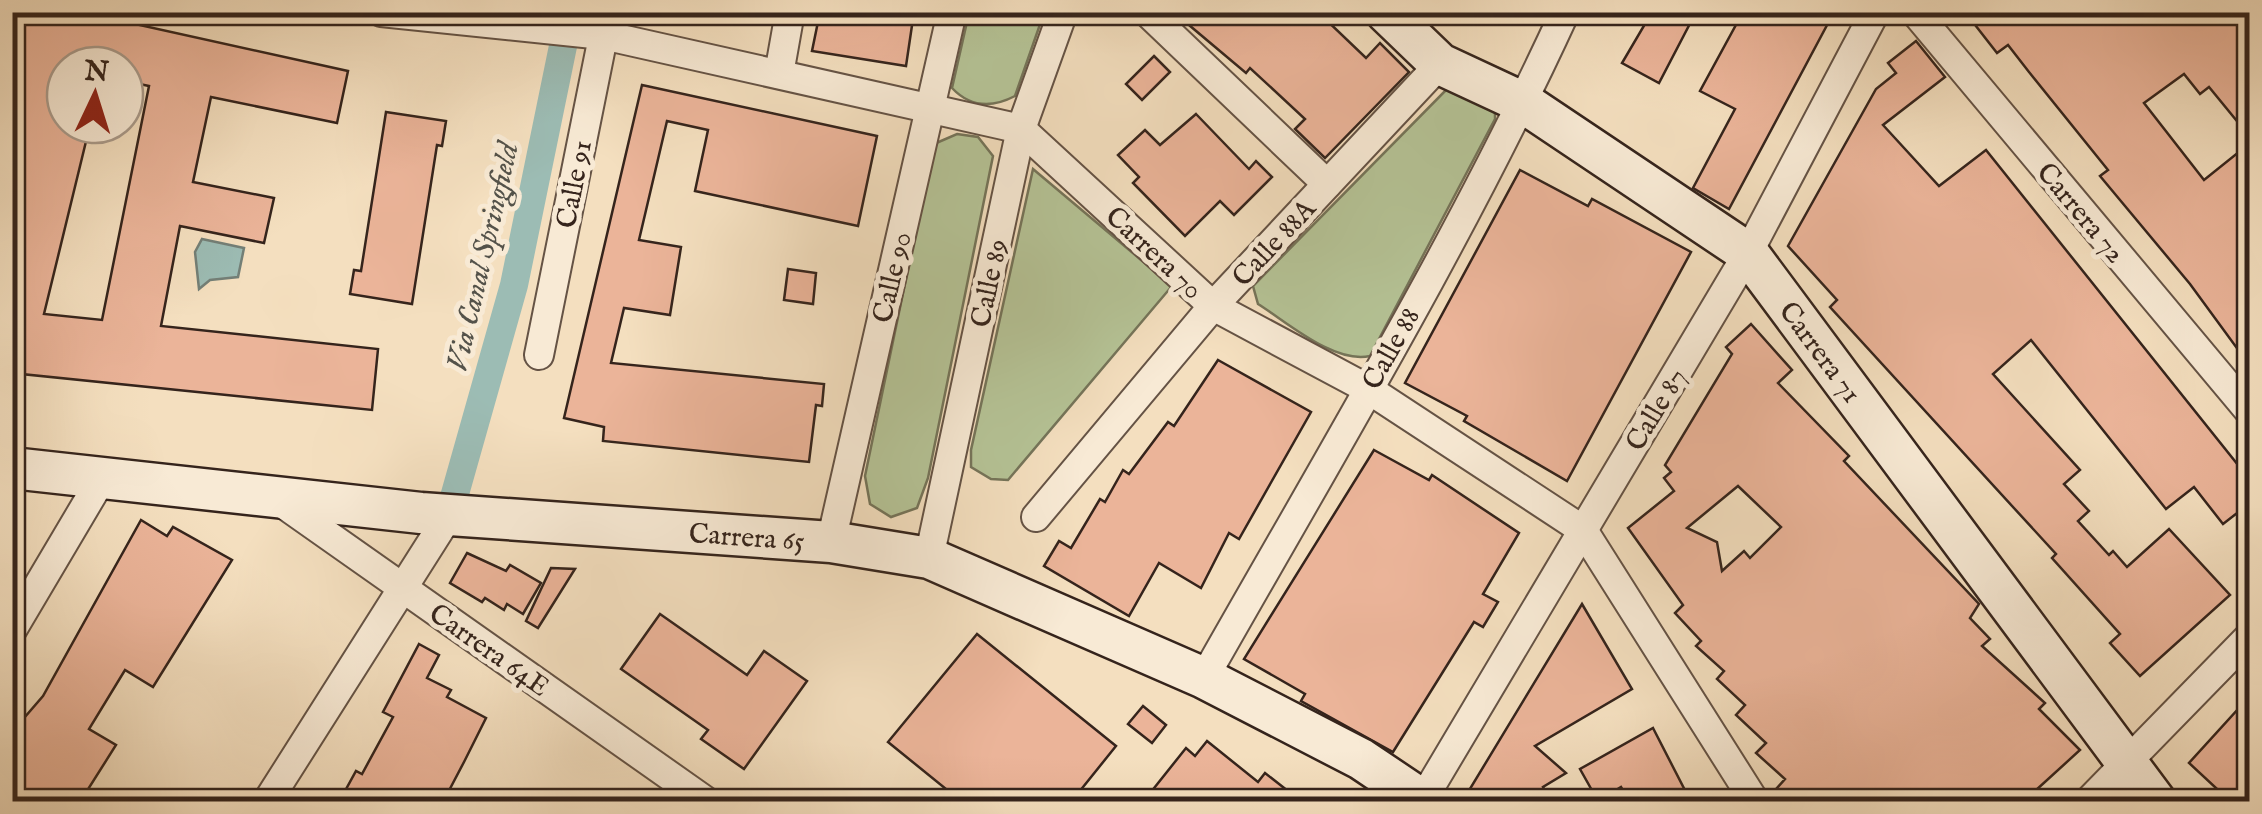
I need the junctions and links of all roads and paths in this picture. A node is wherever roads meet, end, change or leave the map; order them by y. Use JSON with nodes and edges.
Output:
{"nodes":[{"id":1,"x":381,"y":12,"type":"edge"},
{"id":2,"x":790,"y":12,"type":"edge"},
{"id":3,"x":952,"y":12,"type":"edge"},
{"id":4,"x":1062,"y":12,"type":"edge"},
{"id":5,"x":1147,"y":12,"type":"edge"},
{"id":6,"x":1386,"y":12,"type":"edge"},
{"id":7,"x":1565,"y":12,"type":"edge"},
{"id":8,"x":1875,"y":12,"type":"edge"},
{"id":9,"x":1914,"y":12,"type":"edge"},
{"id":10,"x":500,"y":19,"type":"edge"},
{"id":11,"x":596,"y":26,"type":"edge"},
{"id":12,"x":1440,"y":64,"type":"junction"},
{"id":13,"x":779,"y":74,"type":"junction"},
{"id":14,"x":1524,"y":103,"type":"junction"},
{"id":15,"x":930,"y":105,"type":"junction"},
{"id":16,"x":1021,"y":129,"type":"junction"},
{"id":17,"x":1328,"y":184,"type":"junction"},
{"id":18,"x":1748,"y":253,"type":"junction"},
{"id":19,"x":1213,"y":306,"type":"junction"},
{"id":20,"x":539,"y":355,"type":"dead end"},
{"id":21,"x":1368,"y":389,"type":"junction"},
{"id":22,"x":2250,"y":412,"type":"edge"},
{"id":23,"x":12,"y":468,"type":"edge"},
{"id":24,"x":102,"y":478,"type":"junction"},
{"id":25,"x":273,"y":496,"type":"junction"},
{"id":26,"x":449,"y":515,"type":"junction"},
{"id":27,"x":1036,"y":517,"type":"dead end"},
{"id":28,"x":1583,"y":530,"type":"junction"},
{"id":29,"x":831,"y":542,"type":"junction"},
{"id":30,"x":929,"y":558,"type":"junction"},
{"id":31,"x":403,"y":588,"type":"junction"},
{"id":32,"x":12,"y":630,"type":"edge"},
{"id":33,"x":2250,"y":636,"type":"edge"},
{"id":34,"x":1204,"y":678,"type":"junction"},
{"id":35,"x":2128,"y":763,"type":"junction"},
{"id":36,"x":1424,"y":800,"type":"edge"},
{"id":37,"x":267,"y":802,"type":"edge"},
{"id":38,"x":707,"y":802,"type":"edge"},
{"id":39,"x":1755,"y":802,"type":"edge"},
{"id":40,"x":2088,"y":802,"type":"edge"},
{"id":41,"x":2156,"y":802,"type":"edge"}],
"edges":[{"from":1,"to":10,"type":"street","name":"Carrera 70"},
{"from":2,"to":13,"type":"street"},
{"from":3,"to":15,"type":"street","name":"Calle 90"},
{"from":4,"to":16,"type":"street","name":"Calle 89"},
{"from":5,"to":17,"type":"street"},
{"from":6,"to":12,"type":"street","name":"Carrera 71"},
{"from":7,"to":14,"type":"street","name":"Calle 88"},
{"from":8,"to":18,"type":"street","name":"Calle 87"},
{"from":9,"to":22,"type":"street","name":"Carrera 72"},
{"from":10,"to":11,"type":"street","name":"Carrera 70"},
{"from":11,"to":13,"type":"street","name":"Carrera 70"},
{"from":11,"to":20,"type":"street","name":"Calle 91"},
{"from":12,"to":14,"type":"street","name":"Carrera 71"},
{"from":12,"to":17,"type":"street","name":"Calle 88A"},
{"from":13,"to":15,"type":"street","name":"Carrera 70"},
{"from":14,"to":18,"type":"street","name":"Carrera 71"},
{"from":14,"to":21,"type":"street","name":"Calle 88"},
{"from":15,"to":16,"type":"street","name":"Carrera 70"},
{"from":15,"to":29,"type":"street","name":"Calle 90"},
{"from":16,"to":19,"type":"street","name":"Carrera 70"},
{"from":16,"to":30,"type":"street","name":"Calle 89"},
{"from":17,"to":19,"type":"street","name":"Calle 88A"},
{"from":18,"to":28,"type":"street","name":"Calle 87"},
{"from":18,"to":35,"type":"street","name":"Carrera 71"},
{"from":19,"to":21,"type":"street","name":"Carrera 70"},
{"from":19,"to":27,"type":"street","name":"Calle 88A"},
{"from":21,"to":28,"type":"street","name":"Carrera 70"},
{"from":21,"to":34,"type":"street","name":"Calle 88"},
{"from":23,"to":24,"type":"street","name":"Carrera 65"},
{"from":24,"to":25,"type":"street","name":"Carrera 65"},
{"from":24,"to":32,"type":"street"},
{"from":25,"to":26,"type":"street","name":"Carrera 65"},
{"from":25,"to":31,"type":"street","name":"Carrera 64E"},
{"from":26,"to":29,"type":"street","name":"Carrera 65"},
{"from":26,"to":31,"type":"street"},
{"from":28,"to":36,"type":"street","name":"Calle 87"},
{"from":28,"to":39,"type":"street","name":"Carrera 70"},
{"from":29,"to":30,"type":"street","name":"Carrera 65"},
{"from":30,"to":34,"type":"street","name":"Carrera 65"},
{"from":31,"to":37,"type":"street"},
{"from":31,"to":38,"type":"street","name":"Carrera 64E"},
{"from":33,"to":35,"type":"street"},
{"from":34,"to":36,"type":"street","name":"Carrera 65"},
{"from":35,"to":40,"type":"street"},
{"from":35,"to":41,"type":"street","name":"Carrera 71"}]}
